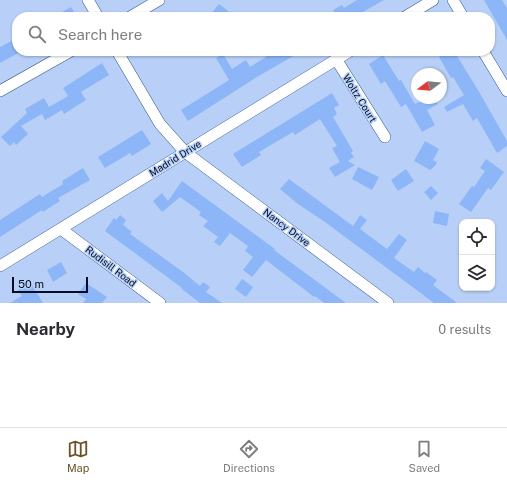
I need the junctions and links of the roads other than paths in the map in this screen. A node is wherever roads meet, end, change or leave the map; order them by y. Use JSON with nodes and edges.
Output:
{"nodes":[{"id":1,"x":88,"y":0,"type":"edge"},
{"id":2,"x":159,"y":0,"type":"edge"},
{"id":3,"x":433,"y":0,"type":"edge"},
{"id":4,"x":453,"y":0,"type":"edge"},
{"id":5,"x":95,"y":12,"type":"edge"},
{"id":6,"x":139,"y":12,"type":"edge"},
{"id":7,"x":413,"y":12,"type":"edge"},
{"id":8,"x":460,"y":12,"type":"edge"},
{"id":9,"x":62,"y":56,"type":"edge"},
{"id":10,"x":120,"y":56,"type":"edge"},
{"id":11,"x":341,"y":56,"type":"edge"},
{"id":12,"x":486,"y":56,"type":"edge"},
{"id":13,"x":336,"y":59,"type":"junction"},
{"id":14,"x":0,"y":91,"type":"edge"},
{"id":15,"x":507,"y":91,"type":"edge"},
{"id":16,"x":384,"y":137,"type":"dead end"},
{"id":17,"x":185,"y":152,"type":"junction"},
{"id":18,"x":61,"y":229,"type":"junction"},
{"id":19,"x":0,"y":266,"type":"edge"},
{"id":20,"x":160,"y":303,"type":"edge"},
{"id":21,"x":388,"y":303,"type":"edge"}],
"edges":[{"from":1,"to":5,"type":"street"},
{"from":2,"to":6,"type":"street"},
{"from":3,"to":7,"type":"street"},
{"from":4,"to":8,"type":"street"},
{"from":9,"to":14,"type":"street"},
{"from":10,"to":17,"type":"street","name":"Nancy Drive"},
{"from":11,"to":13,"type":"street","name":"Madrid Drive"},
{"from":12,"to":15,"type":"street"},
{"from":13,"to":16,"type":"street","name":"Woltz Court"},
{"from":13,"to":17,"type":"street","name":"Madrid Drive"},
{"from":17,"to":18,"type":"street","name":"Madrid Drive"},
{"from":17,"to":21,"type":"street","name":"Nancy Drive"},
{"from":18,"to":19,"type":"street","name":"Madrid Drive"},
{"from":18,"to":20,"type":"street","name":"Rudisill Road"}]}
